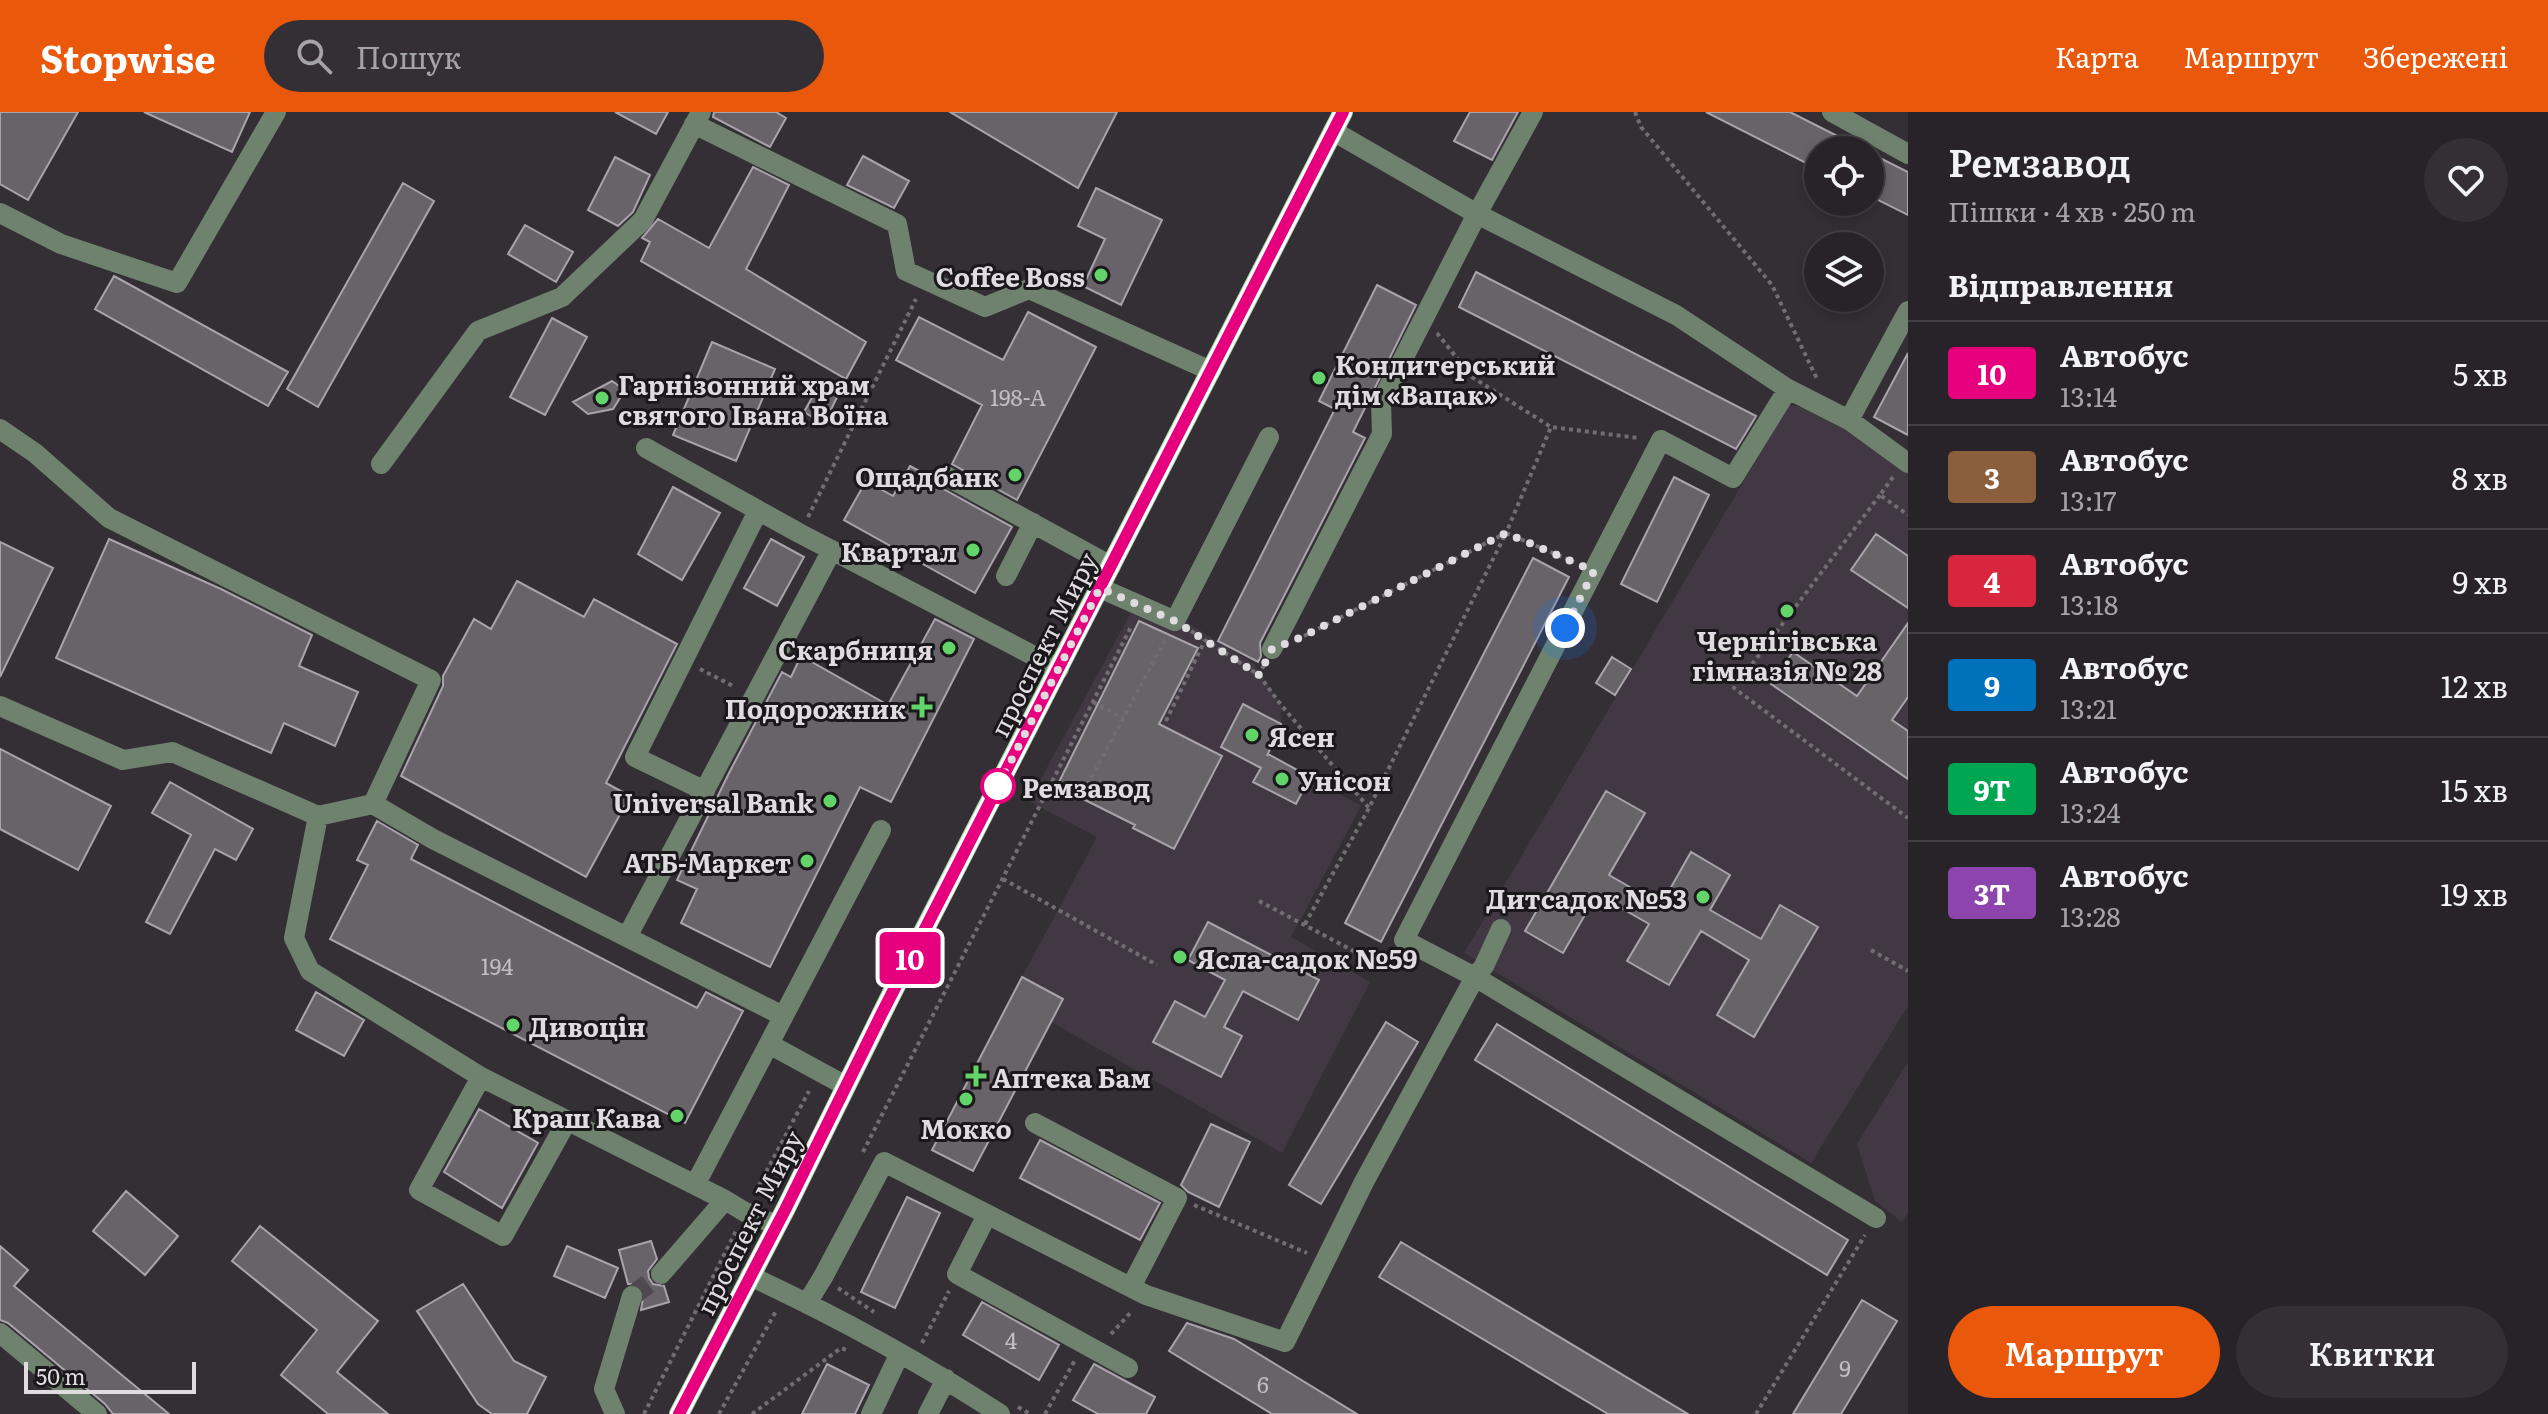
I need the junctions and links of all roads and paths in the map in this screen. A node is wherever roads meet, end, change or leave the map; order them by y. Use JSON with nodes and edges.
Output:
{"nodes":[{"id":1,"x":276,"y":112,"type":"edge"},
{"id":2,"x":1343,"y":112,"type":"edge"},
{"id":3,"x":1533,"y":112,"type":"edge"},
{"id":4,"x":1635,"y":112,"type":"edge"},
{"id":5,"x":1832,"y":112,"type":"edge"},
{"id":6,"x":697,"y":118,"type":"edge"},
{"id":7,"x":1333,"y":131,"type":"junction"},
{"id":8,"x":1908,"y":154,"type":"edge"},
{"id":9,"x":0,"y":213,"type":"edge"},
{"id":10,"x":1477,"y":214,"type":"junction"},
{"id":11,"x":926,"y":279,"type":"junction"},
{"id":12,"x":1908,"y":311,"type":"edge"},
{"id":13,"x":1425,"y":317,"type":"junction"},
{"id":14,"x":1211,"y":371,"type":"junction"},
{"id":15,"x":1788,"y":389,"type":"junction"},
{"id":16,"x":1840,"y":416,"type":"junction"},
{"id":17,"x":1551,"y":427,"type":"junction"},
{"id":18,"x":0,"y":429,"type":"edge"},
{"id":19,"x":1269,"y":437,"type":"dead end"},
{"id":20,"x":1661,"y":440,"type":"junction"},
{"id":21,"x":646,"y":448,"type":"dead end"},
{"id":22,"x":1906,"y":462,"type":"edge"},
{"id":23,"x":381,"y":464,"type":"dead end"},
{"id":24,"x":946,"y":476,"type":"dead end"},
{"id":25,"x":1880,"y":495,"type":"junction"},
{"id":26,"x":758,"y":511,"type":"junction"},
{"id":27,"x":1908,"y":515,"type":"edge"},
{"id":28,"x":1033,"y":523,"type":"junction"},
{"id":29,"x":799,"y":533,"type":"junction"},
{"id":30,"x":1506,"y":533,"type":"junction"},
{"id":31,"x":832,"y":550,"type":"junction"},
{"id":32,"x":1111,"y":566,"type":"junction"},
{"id":33,"x":1594,"y":571,"type":"junction"},
{"id":34,"x":1006,"y":576,"type":"dead end"},
{"id":35,"x":1100,"y":588,"type":"junction"},
{"id":36,"x":1142,"y":605,"type":"junction"},
{"id":37,"x":1175,"y":621,"type":"junction"},
{"id":38,"x":1205,"y":640,"type":"junction"},
{"id":39,"x":1272,"y":649,"type":"junction"},
{"id":40,"x":683,"y":660,"type":"junction"},
{"id":41,"x":1059,"y":669,"type":"junction"},
{"id":42,"x":1259,"y":675,"type":"junction"},
{"id":43,"x":754,"y":697,"type":"junction"},
{"id":44,"x":1093,"y":702,"type":"junction"},
{"id":45,"x":0,"y":706,"type":"edge"},
{"id":46,"x":1123,"y":718,"type":"junction"},
{"id":47,"x":1166,"y":721,"type":"dead end"},
{"id":48,"x":705,"y":791,"type":"junction"},
{"id":49,"x":1080,"y":799,"type":"dead end"},
{"id":50,"x":373,"y":804,"type":"junction"},
{"id":51,"x":1369,"y":808,"type":"junction"},
{"id":52,"x":318,"y":816,"type":"junction"},
{"id":53,"x":1908,"y":818,"type":"edge"},
{"id":54,"x":881,"y":830,"type":"dead end"},
{"id":55,"x":1003,"y":879,"type":"junction"},
{"id":56,"x":1259,"y":901,"type":"dead end"},
{"id":57,"x":1305,"y":924,"type":"junction"},
{"id":58,"x":1501,"y":929,"type":"dead end"},
{"id":59,"x":627,"y":937,"type":"junction"},
{"id":60,"x":1404,"y":940,"type":"junction"},
{"id":61,"x":1871,"y":950,"type":"dead end"},
{"id":62,"x":1157,"y":965,"type":"dead end"},
{"id":63,"x":1908,"y":971,"type":"edge"},
{"id":64,"x":1475,"y":977,"type":"junction"},
{"id":65,"x":783,"y":1016,"type":"junction"},
{"id":66,"x":769,"y":1044,"type":"junction"},
{"id":67,"x":819,"y":1071,"type":"junction"},
{"id":68,"x":481,"y":1077,"type":"junction"},
{"id":69,"x":846,"y":1086,"type":"junction"},
{"id":70,"x":567,"y":1121,"type":"junction"},
{"id":71,"x":1035,"y":1123,"type":"dead end"},
{"id":72,"x":860,"y":1158,"type":"dead end"},
{"id":73,"x":695,"y":1185,"type":"junction"},
{"id":74,"x":1177,"y":1198,"type":"junction"},
{"id":75,"x":725,"y":1200,"type":"junction"},
{"id":76,"x":745,"y":1212,"type":"junction"},
{"id":77,"x":987,"y":1215,"type":"junction"},
{"id":78,"x":1876,"y":1218,"type":"joint"},
{"id":79,"x":776,"y":1225,"type":"junction"},
{"id":80,"x":1325,"y":1261,"type":"junction"},
{"id":81,"x":661,"y":1274,"type":"tunnel mouth"},
{"id":82,"x":957,"y":1274,"type":"junction"},
{"id":83,"x":750,"y":1276,"type":"junction"},
{"id":84,"x":1139,"y":1291,"type":"junction"},
{"id":85,"x":786,"y":1293,"type":"junction"},
{"id":86,"x":632,"y":1296,"type":"tunnel mouth"},
{"id":87,"x":807,"y":1303,"type":"junction"},
{"id":88,"x":0,"y":1333,"type":"edge"},
{"id":89,"x":1090,"y":1347,"type":"junction"},
{"id":90,"x":853,"y":1354,"type":"dead end"},
{"id":91,"x":907,"y":1357,"type":"junction"},
{"id":92,"x":1128,"y":1368,"type":"dead end"},
{"id":93,"x":946,"y":1379,"type":"junction"},
{"id":94,"x":97,"y":1414,"type":"edge"},
{"id":95,"x":615,"y":1414,"type":"edge"},
{"id":96,"x":644,"y":1414,"type":"edge"},
{"id":97,"x":679,"y":1414,"type":"edge"},
{"id":98,"x":719,"y":1414,"type":"edge"},
{"id":99,"x":752,"y":1414,"type":"edge"},
{"id":100,"x":871,"y":1414,"type":"edge"},
{"id":101,"x":928,"y":1414,"type":"edge"},
{"id":102,"x":1000,"y":1414,"type":"edge"},
{"id":103,"x":1045,"y":1414,"type":"edge"},
{"id":104,"x":1756,"y":1414,"type":"edge"}],
"edges":[{"from":1,"to":9,"type":"street"},
{"from":2,"to":7,"type":"main road","name":"проспект Миру"},
{"from":3,"to":10,"type":"street"},
{"from":4,"to":16,"type":"path"},
{"from":5,"to":8,"type":"street"},
{"from":6,"to":11,"type":"street"},
{"from":6,"to":23,"type":"street"},
{"from":7,"to":10,"type":"street"},
{"from":7,"to":14,"type":"main road","name":"проспект Миру"},
{"from":10,"to":13,"type":"street"},
{"from":10,"to":15,"type":"street"},
{"from":11,"to":14,"type":"street"},
{"from":11,"to":29,"type":"path"},
{"from":12,"to":16,"type":"street"},
{"from":13,"to":17,"type":"path"},
{"from":13,"to":39,"type":"street"},
{"from":14,"to":32,"type":"main road","name":"проспект Миру"},
{"from":15,"to":16,"type":"street"},
{"from":15,"to":20,"type":"street"},
{"from":16,"to":22,"type":"street"},
{"from":17,"to":20,"type":"path"},
{"from":17,"to":30,"type":"path"},
{"from":18,"to":50,"type":"street"},
{"from":19,"to":37,"type":"street"},
{"from":20,"to":33,"type":"street"},
{"from":21,"to":26,"type":"street"},
{"from":22,"to":25,"type":"path"},
{"from":24,"to":28,"type":"street"},
{"from":25,"to":27,"type":"path"},
{"from":25,"to":53,"type":"path"},
{"from":26,"to":29,"type":"street"},
{"from":26,"to":40,"type":"street"},
{"from":28,"to":32,"type":"street"},
{"from":28,"to":34,"type":"street"},
{"from":29,"to":31,"type":"street"},
{"from":30,"to":33,"type":"path"},
{"from":30,"to":39,"type":"path"},
{"from":30,"to":51,"type":"path"},
{"from":31,"to":41,"type":"street"},
{"from":31,"to":43,"type":"street"},
{"from":32,"to":35,"type":"main road","name":"проспект Миру"},
{"from":33,"to":60,"type":"street"},
{"from":35,"to":36,"type":"street"},
{"from":35,"to":41,"type":"main road","name":"проспект Миру"},
{"from":36,"to":37,"type":"street"},
{"from":36,"to":44,"type":"path"},
{"from":37,"to":38,"type":"path"},
{"from":37,"to":46,"type":"path"},
{"from":38,"to":42,"type":"path"},
{"from":38,"to":47,"type":"path"},
{"from":39,"to":42,"type":"path"},
{"from":40,"to":43,"type":"path"},
{"from":40,"to":48,"type":"street"},
{"from":41,"to":69,"type":"main road","name":"проспект Миру"},
{"from":42,"to":51,"type":"path"},
{"from":43,"to":48,"type":"street"},
{"from":44,"to":46,"type":"path"},
{"from":44,"to":55,"type":"path"},
{"from":45,"to":52,"type":"street"},
{"from":46,"to":49,"type":"path"},
{"from":48,"to":59,"type":"street"},
{"from":50,"to":52,"type":"street"},
{"from":50,"to":59,"type":"street"},
{"from":51,"to":57,"type":"path"},
{"from":52,"to":68,"type":"street"},
{"from":54,"to":65,"type":"street"},
{"from":55,"to":62,"type":"path"},
{"from":55,"to":72,"type":"path"},
{"from":56,"to":57,"type":"path"},
{"from":57,"to":60,"type":"path"},
{"from":58,"to":64,"type":"street"},
{"from":59,"to":65,"type":"street"},
{"from":60,"to":64,"type":"street"},
{"from":61,"to":63,"type":"path"},
{"from":64,"to":78,"type":"street"},
{"from":64,"to":80,"type":"street"},
{"from":65,"to":66,"type":"street"},
{"from":66,"to":67,"type":"street"},
{"from":66,"to":73,"type":"street"},
{"from":67,"to":69,"type":"street"},
{"from":67,"to":76,"type":"path"},
{"from":68,"to":70,"type":"street"},
{"from":68,"to":70,"type":"street"},
{"from":69,"to":79,"type":"main road","name":"проспект Миру"},
{"from":70,"to":73,"type":"street"},
{"from":71,"to":74,"type":"street"},
{"from":73,"to":75,"type":"street"},
{"from":74,"to":80,"type":"path"},
{"from":74,"to":84,"type":"street"},
{"from":75,"to":76,"type":"street"},
{"from":75,"to":81,"type":"street"},
{"from":76,"to":79,"type":"street"},
{"from":76,"to":96,"type":"path"},
{"from":77,"to":82,"type":"street"},
{"from":77,"to":84,"type":"street"},
{"from":77,"to":87,"type":"street"},
{"from":78,"to":104,"type":"path"},
{"from":79,"to":83,"type":"main road","name":"проспект Миру"},
{"from":80,"to":84,"type":"street"},
{"from":82,"to":89,"type":"street"},
{"from":82,"to":91,"type":"path"},
{"from":83,"to":85,"type":"street"},
{"from":83,"to":97,"type":"main road","name":"проспект Миру"},
{"from":84,"to":89,"type":"path"},
{"from":85,"to":87,"type":"street"},
{"from":85,"to":98,"type":"path"},
{"from":86,"to":95,"type":"street"},
{"from":87,"to":91,"type":"street"},
{"from":88,"to":94,"type":"street"},
{"from":89,"to":92,"type":"street"},
{"from":89,"to":103,"type":"path"},
{"from":90,"to":99,"type":"path"},
{"from":91,"to":93,"type":"street"},
{"from":91,"to":100,"type":"street"},
{"from":93,"to":101,"type":"street"},
{"from":93,"to":102,"type":"street"}]}
